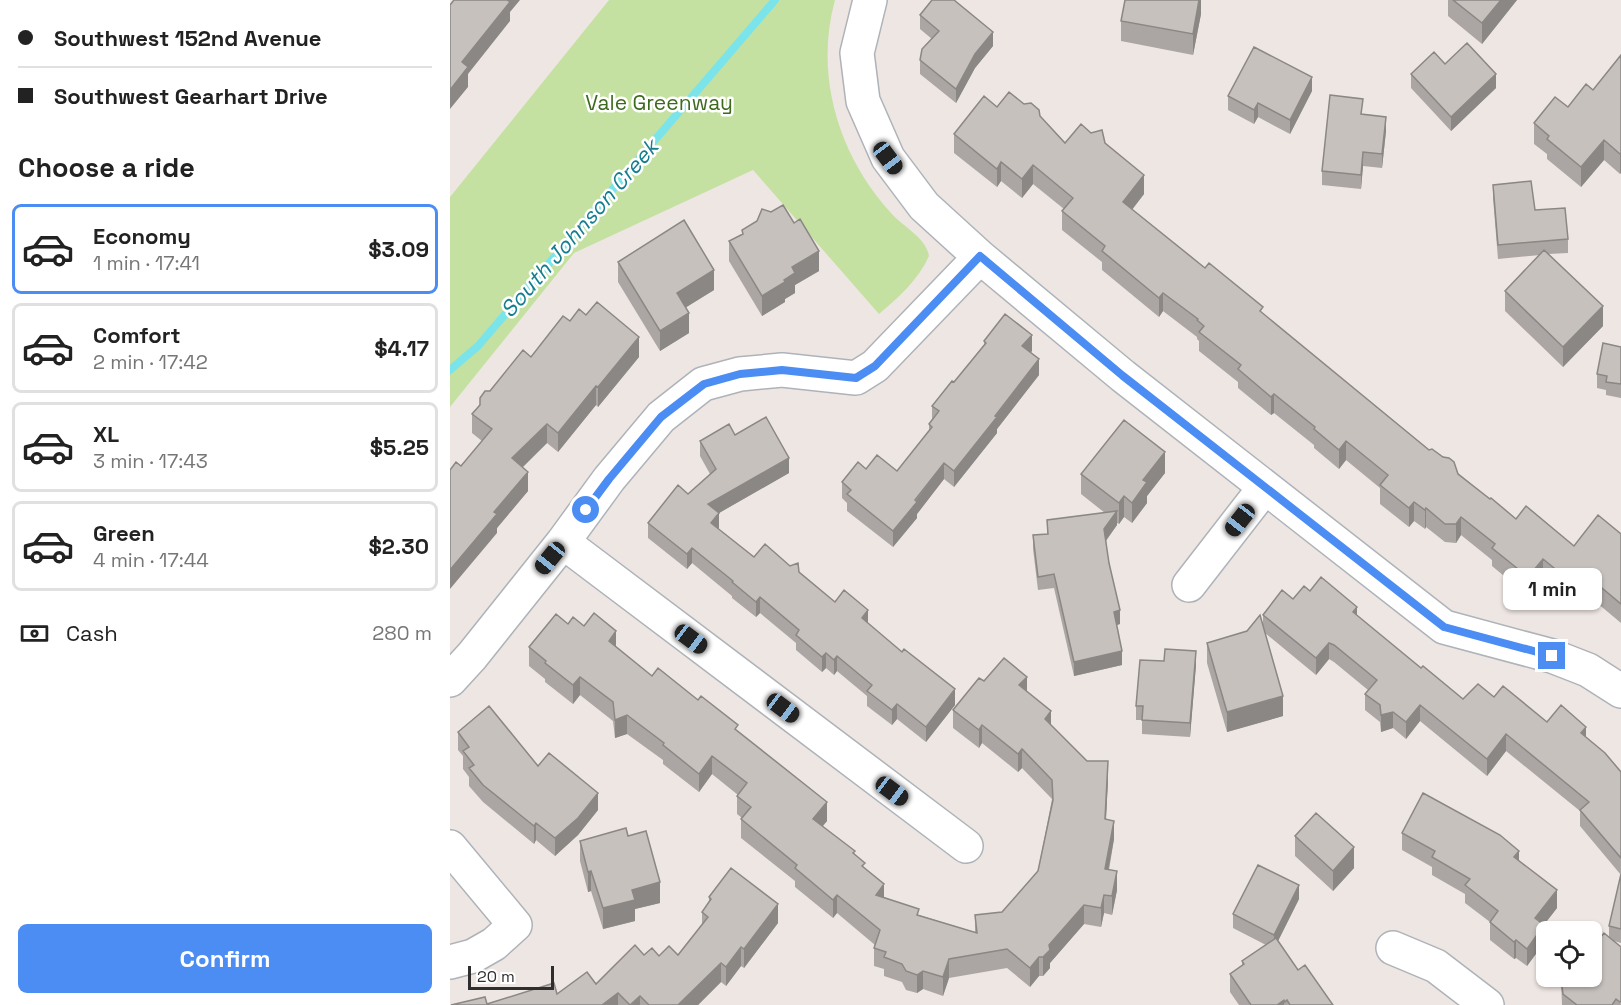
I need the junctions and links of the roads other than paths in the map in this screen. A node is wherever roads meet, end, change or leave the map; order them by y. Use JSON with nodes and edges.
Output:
{"nodes":[{"id":1,"x":870,"y":0,"type":"edge"},
{"id":2,"x":980,"y":256,"type":"junction"},
{"id":3,"x":1265,"y":488,"type":"junction"},
{"id":4,"x":563,"y":542,"type":"junction"},
{"id":5,"x":1189,"y":585,"type":"dead end"},
{"id":6,"x":450,"y":680,"type":"edge"},
{"id":7,"x":1621,"y":691,"type":"edge"},
{"id":8,"x":966,"y":846,"type":"dead end"},
{"id":9,"x":450,"y":847,"type":"edge"},
{"id":10,"x":1394,"y":948,"type":"dead end"},
{"id":11,"x":450,"y":962,"type":"edge"},
{"id":12,"x":1487,"y":1005,"type":"edge"}],
"edges":[{"from":1,"to":2,"type":"street"},
{"from":2,"to":3,"type":"street"},
{"from":2,"to":4,"type":"street"},
{"from":3,"to":5,"type":"street"},
{"from":3,"to":7,"type":"street"},
{"from":4,"to":6,"type":"street"},
{"from":4,"to":8,"type":"street"},
{"from":9,"to":11,"type":"street"},
{"from":10,"to":12,"type":"street"}]}
